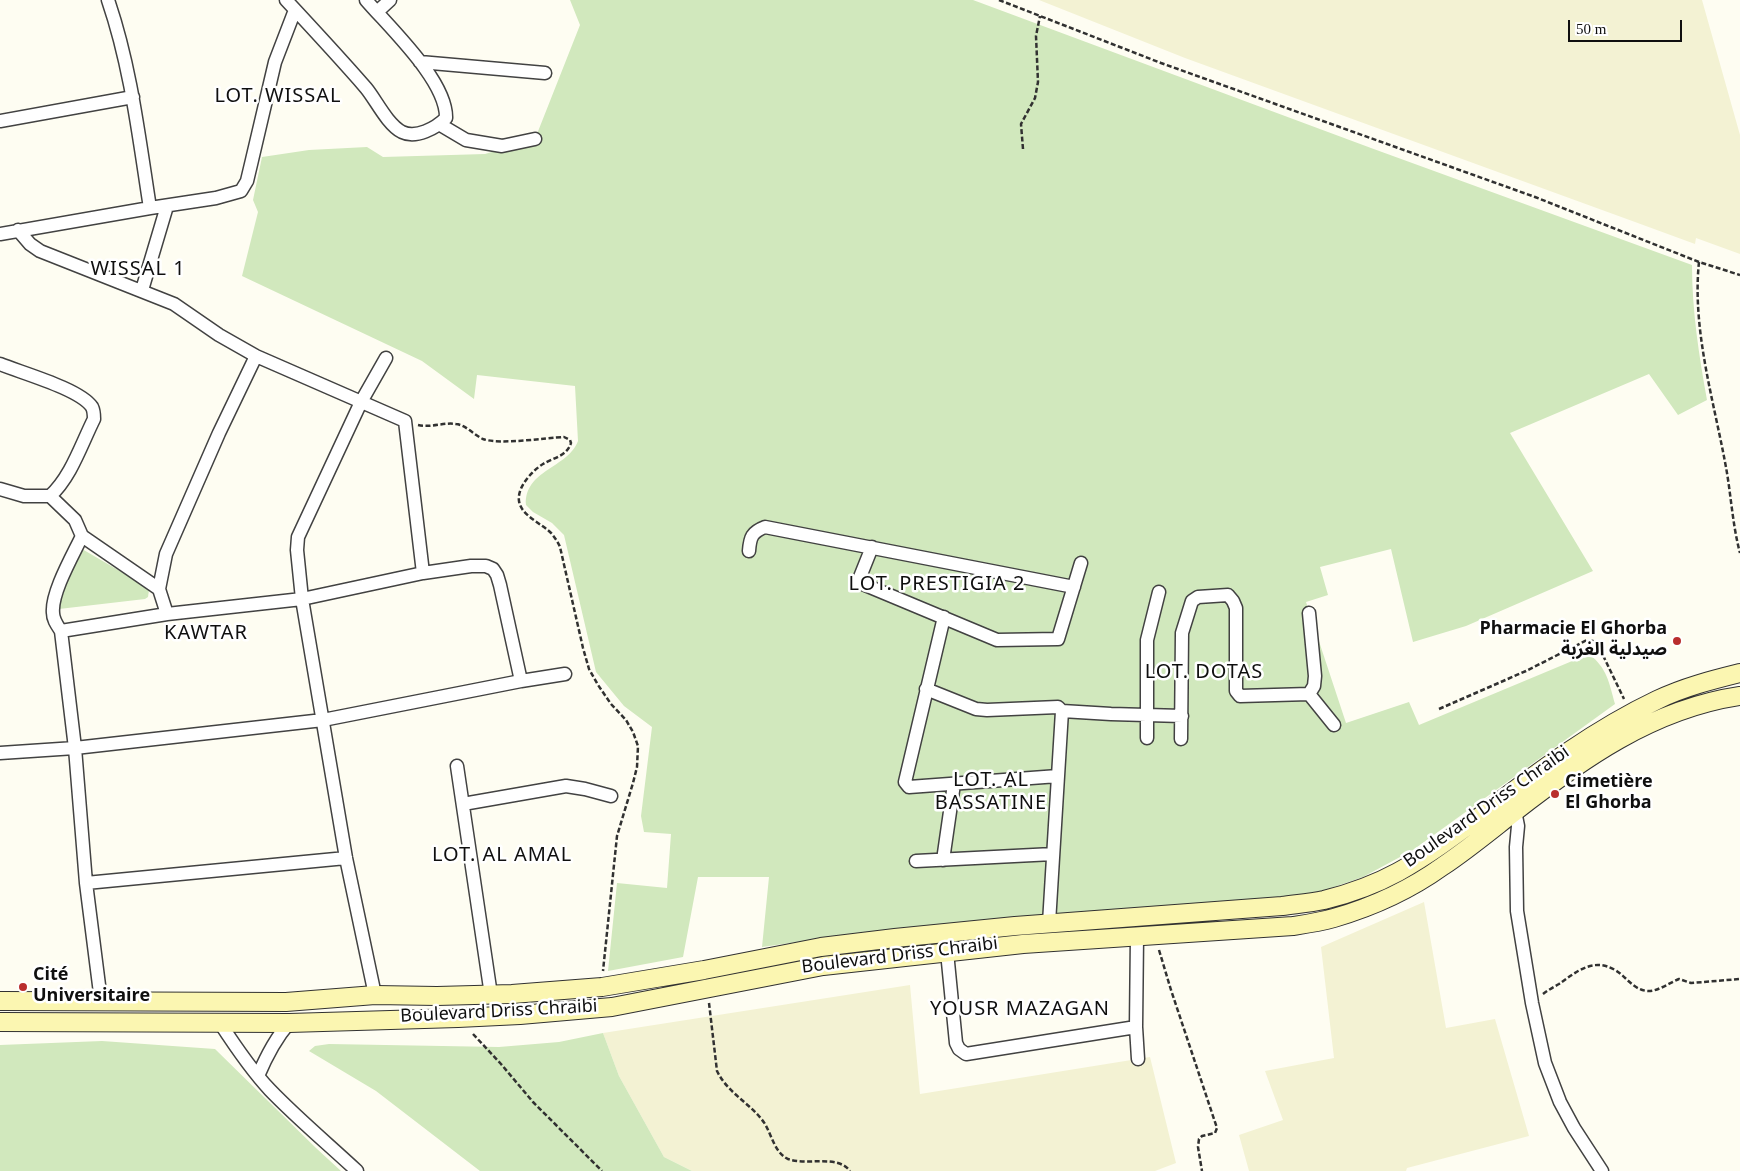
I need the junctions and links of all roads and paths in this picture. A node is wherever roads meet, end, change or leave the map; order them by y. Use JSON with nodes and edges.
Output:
{"nodes":[{"id":1,"x":108,"y":0,"type":"edge"},
{"id":2,"x":286,"y":0,"type":"edge"},
{"id":3,"x":366,"y":0,"type":"edge"},
{"id":4,"x":390,"y":0,"type":"edge"},
{"id":5,"x":999,"y":0,"type":"edge"},
{"id":6,"x":1012,"y":0,"type":"edge"},
{"id":7,"x":1012,"y":5,"type":"junction"},
{"id":8,"x":296,"y":10,"type":"junction"},
{"id":9,"x":377,"y":12,"type":"junction"},
{"id":10,"x":1040,"y":16,"type":"junction"},
{"id":11,"x":420,"y":62,"type":"junction"},
{"id":12,"x":545,"y":73,"type":"dead end"},
{"id":13,"x":133,"y":97,"type":"junction"},
{"id":14,"x":0,"y":121,"type":"edge"},
{"id":15,"x":440,"y":124,"type":"junction"},
{"id":16,"x":535,"y":140,"type":"dead end"},
{"id":17,"x":1023,"y":149,"type":"dead end"},
{"id":18,"x":167,"y":206,"type":"junction"},
{"id":19,"x":150,"y":208,"type":"junction"},
{"id":20,"x":18,"y":230,"type":"junction"},
{"id":21,"x":0,"y":234,"type":"edge"},
{"id":22,"x":1699,"y":262,"type":"junction"},
{"id":23,"x":1740,"y":275,"type":"edge"},
{"id":24,"x":142,"y":290,"type":"junction"},
{"id":25,"x":256,"y":356,"type":"junction"},
{"id":26,"x":386,"y":358,"type":"dead end"},
{"id":27,"x":0,"y":364,"type":"edge"},
{"id":28,"x":361,"y":402,"type":"junction"},
{"id":29,"x":405,"y":421,"type":"junction"},
{"id":30,"x":0,"y":489,"type":"edge"},
{"id":31,"x":50,"y":496,"type":"junction"},
{"id":32,"x":82,"y":536,"type":"junction"},
{"id":33,"x":872,"y":547,"type":"junction"},
{"id":34,"x":749,"y":551,"type":"dead end"},
{"id":35,"x":1740,"y":553,"type":"edge"},
{"id":36,"x":1081,"y":563,"type":"dead end"},
{"id":37,"x":423,"y":573,"type":"junction"},
{"id":38,"x":1074,"y":587,"type":"junction"},
{"id":39,"x":159,"y":589,"type":"junction"},
{"id":40,"x":1159,"y":592,"type":"dead end"},
{"id":41,"x":302,"y":599,"type":"junction"},
{"id":42,"x":1310,"y":613,"type":"dead end"},
{"id":43,"x":167,"y":614,"type":"junction"},
{"id":44,"x":944,"y":617,"type":"junction"},
{"id":45,"x":60,"y":631,"type":"junction"},
{"id":46,"x":1740,"y":673,"type":"edge"},
{"id":47,"x":565,"y":674,"type":"dead end"},
{"id":48,"x":521,"y":680,"type":"junction"},
{"id":49,"x":926,"y":689,"type":"junction"},
{"id":50,"x":1309,"y":694,"type":"junction"},
{"id":51,"x":1740,"y":696,"type":"edge"},
{"id":52,"x":1439,"y":709,"type":"dead end"},
{"id":53,"x":1062,"y":711,"type":"junction"},
{"id":54,"x":1631,"y":713,"type":"junction"},
{"id":55,"x":1148,"y":715,"type":"junction"},
{"id":56,"x":1182,"y":716,"type":"junction"},
{"id":57,"x":323,"y":720,"type":"junction"},
{"id":58,"x":1334,"y":725,"type":"dead end"},
{"id":59,"x":1147,"y":738,"type":"dead end"},
{"id":60,"x":1181,"y":739,"type":"dead end"},
{"id":61,"x":74,"y":748,"type":"junction"},
{"id":62,"x":0,"y":753,"type":"edge"},
{"id":63,"x":457,"y":766,"type":"dead end"},
{"id":64,"x":1058,"y":776,"type":"junction"},
{"id":65,"x":954,"y":784,"type":"junction"},
{"id":66,"x":611,"y":796,"type":"dead end"},
{"id":67,"x":463,"y":804,"type":"junction"},
{"id":68,"x":1513,"y":812,"type":"junction"},
{"id":69,"x":1477,"y":830,"type":"junction"},
{"id":70,"x":1053,"y":854,"type":"junction"},
{"id":71,"x":346,"y":858,"type":"junction"},
{"id":72,"x":943,"y":860,"type":"junction"},
{"id":73,"x":916,"y":861,"type":"dead end"},
{"id":74,"x":86,"y":883,"type":"junction"},
{"id":75,"x":1049,"y":923,"type":"junction"},
{"id":76,"x":1146,"y":935,"type":"junction"},
{"id":77,"x":821,"y":947,"type":"junction"},
{"id":78,"x":948,"y":952,"type":"junction"},
{"id":79,"x":777,"y":955,"type":"junction"},
{"id":80,"x":823,"y":966,"type":"junction"},
{"id":81,"x":780,"y":973,"type":"junction"},
{"id":82,"x":1740,"y":979,"type":"edge"},
{"id":83,"x":602,"y":987,"type":"junction"},
{"id":84,"x":706,"y":988,"type":"junction"},
{"id":85,"x":490,"y":994,"type":"junction"},
{"id":86,"x":375,"y":995,"type":"junction"},
{"id":87,"x":0,"y":1001,"type":"edge"},
{"id":88,"x":101,"y":1001,"type":"junction"},
{"id":89,"x":1532,"y":1003,"type":"junction"},
{"id":90,"x":458,"y":1018,"type":"junction"},
{"id":91,"x":0,"y":1022,"type":"edge"},
{"id":92,"x":220,"y":1023,"type":"junction"},
{"id":93,"x":289,"y":1023,"type":"junction"},
{"id":94,"x":1136,"y":1027,"type":"junction"},
{"id":95,"x":1138,"y":1059,"type":"dead end"},
{"id":96,"x":258,"y":1076,"type":"junction"},
{"id":97,"x":357,"y":1171,"type":"edge"},
{"id":98,"x":602,"y":1171,"type":"edge"},
{"id":99,"x":850,"y":1171,"type":"edge"},
{"id":100,"x":1202,"y":1171,"type":"edge"},
{"id":101,"x":1602,"y":1171,"type":"edge"}],
"edges":[{"from":1,"to":13,"type":"street"},
{"from":2,"to":8,"type":"street"},
{"from":3,"to":9,"type":"street"},
{"from":4,"to":9,"type":"street"},
{"from":5,"to":7,"type":"path"},
{"from":6,"to":7,"type":"path"},
{"from":7,"to":10,"type":"path"},
{"from":8,"to":15,"type":"street"},
{"from":8,"to":18,"type":"street"},
{"from":9,"to":11,"type":"street"},
{"from":10,"to":17,"type":"path"},
{"from":10,"to":22,"type":"path"},
{"from":11,"to":12,"type":"street"},
{"from":11,"to":15,"type":"street"},
{"from":13,"to":14,"type":"street"},
{"from":13,"to":19,"type":"street"},
{"from":15,"to":16,"type":"street"},
{"from":18,"to":19,"type":"street"},
{"from":18,"to":24,"type":"street"},
{"from":19,"to":20,"type":"street"},
{"from":20,"to":21,"type":"street"},
{"from":20,"to":24,"type":"street"},
{"from":22,"to":23,"type":"path"},
{"from":22,"to":35,"type":"path"},
{"from":24,"to":25,"type":"street"},
{"from":25,"to":28,"type":"street"},
{"from":25,"to":39,"type":"street"},
{"from":26,"to":28,"type":"street"},
{"from":27,"to":31,"type":"street"},
{"from":28,"to":29,"type":"street"},
{"from":28,"to":41,"type":"street"},
{"from":29,"to":37,"type":"street"},
{"from":29,"to":83,"type":"path"},
{"from":30,"to":31,"type":"street"},
{"from":31,"to":32,"type":"street"},
{"from":32,"to":39,"type":"street"},
{"from":32,"to":45,"type":"street"},
{"from":33,"to":34,"type":"street"},
{"from":33,"to":38,"type":"street"},
{"from":33,"to":44,"type":"street"},
{"from":36,"to":38,"type":"street"},
{"from":37,"to":41,"type":"street"},
{"from":37,"to":48,"type":"street"},
{"from":38,"to":44,"type":"street"},
{"from":39,"to":43,"type":"street"},
{"from":40,"to":55,"type":"street"},
{"from":41,"to":43,"type":"street"},
{"from":41,"to":57,"type":"street"},
{"from":42,"to":50,"type":"street"},
{"from":43,"to":45,"type":"street"},
{"from":44,"to":49,"type":"street"},
{"from":45,"to":61,"type":"street"},
{"from":46,"to":54,"type":"main road","name":"Boulevard Driss Chraibi"},
{"from":47,"to":48,"type":"street"},
{"from":48,"to":57,"type":"street"},
{"from":49,"to":53,"type":"street"},
{"from":49,"to":65,"type":"street"},
{"from":50,"to":56,"type":"street"},
{"from":50,"to":58,"type":"street"},
{"from":51,"to":68,"type":"main road","name":"Boulevard Driss Chraibi"},
{"from":52,"to":54,"type":"path"},
{"from":53,"to":55,"type":"street"},
{"from":53,"to":64,"type":"street"},
{"from":54,"to":69,"type":"main road","name":"Boulevard Driss Chraibi"},
{"from":55,"to":56,"type":"street"},
{"from":55,"to":59,"type":"street"},
{"from":56,"to":60,"type":"street"},
{"from":57,"to":61,"type":"street"},
{"from":57,"to":71,"type":"street"},
{"from":61,"to":62,"type":"street"},
{"from":61,"to":74,"type":"street"},
{"from":63,"to":67,"type":"street"},
{"from":64,"to":65,"type":"street"},
{"from":64,"to":70,"type":"street"},
{"from":65,"to":72,"type":"street"},
{"from":66,"to":67,"type":"street"},
{"from":67,"to":85,"type":"street"},
{"from":68,"to":69,"type":"main road","name":"Boulevard Driss Chraibi"},
{"from":68,"to":89,"type":"street"},
{"from":69,"to":75,"type":"main road","name":"Boulevard Driss Chraibi"},
{"from":69,"to":76,"type":"main road","name":"Boulevard Driss Chraibi"},
{"from":70,"to":72,"type":"street"},
{"from":70,"to":75,"type":"street"},
{"from":71,"to":74,"type":"street"},
{"from":71,"to":86,"type":"street"},
{"from":72,"to":73,"type":"street"},
{"from":74,"to":88,"type":"street"},
{"from":75,"to":77,"type":"main road","name":"Boulevard Driss Chraibi"},
{"from":76,"to":78,"type":"main road","name":"Boulevard Driss Chraibi"},
{"from":76,"to":94,"type":"street"},
{"from":76,"to":100,"type":"path"},
{"from":77,"to":79,"type":"main road","name":"Boulevard Driss Chraibi"},
{"from":77,"to":80,"type":"main road"},
{"from":78,"to":80,"type":"main road","name":"Boulevard Driss Chraibi"},
{"from":78,"to":94,"type":"street"},
{"from":79,"to":81,"type":"main road"},
{"from":79,"to":83,"type":"main road","name":"Boulevard Driss Chraibi"},
{"from":80,"to":81,"type":"main road","name":"Boulevard Driss Chraibi"},
{"from":81,"to":84,"type":"main road","name":"Boulevard Driss Chraibi"},
{"from":82,"to":89,"type":"path"},
{"from":83,"to":85,"type":"main road","name":"Boulevard Driss Chraibi"},
{"from":84,"to":90,"type":"main road","name":"Boulevard Driss Chraibi"},
{"from":84,"to":99,"type":"path"},
{"from":85,"to":86,"type":"main road","name":"Boulevard Driss Chraibi"},
{"from":86,"to":88,"type":"main road","name":"Boulevard Driss Chraibi"},
{"from":87,"to":88,"type":"main road","name":"Boulevard Driss Chraibi"},
{"from":89,"to":101,"type":"street"},
{"from":90,"to":93,"type":"main road","name":"Boulevard Driss Chraibi"},
{"from":90,"to":98,"type":"path"},
{"from":91,"to":92,"type":"main road","name":"Boulevard Driss Chraibi"},
{"from":92,"to":93,"type":"main road","name":"Boulevard Driss Chraibi"},
{"from":92,"to":96,"type":"street"},
{"from":93,"to":96,"type":"street"},
{"from":94,"to":95,"type":"street"},
{"from":96,"to":97,"type":"street"}]}
